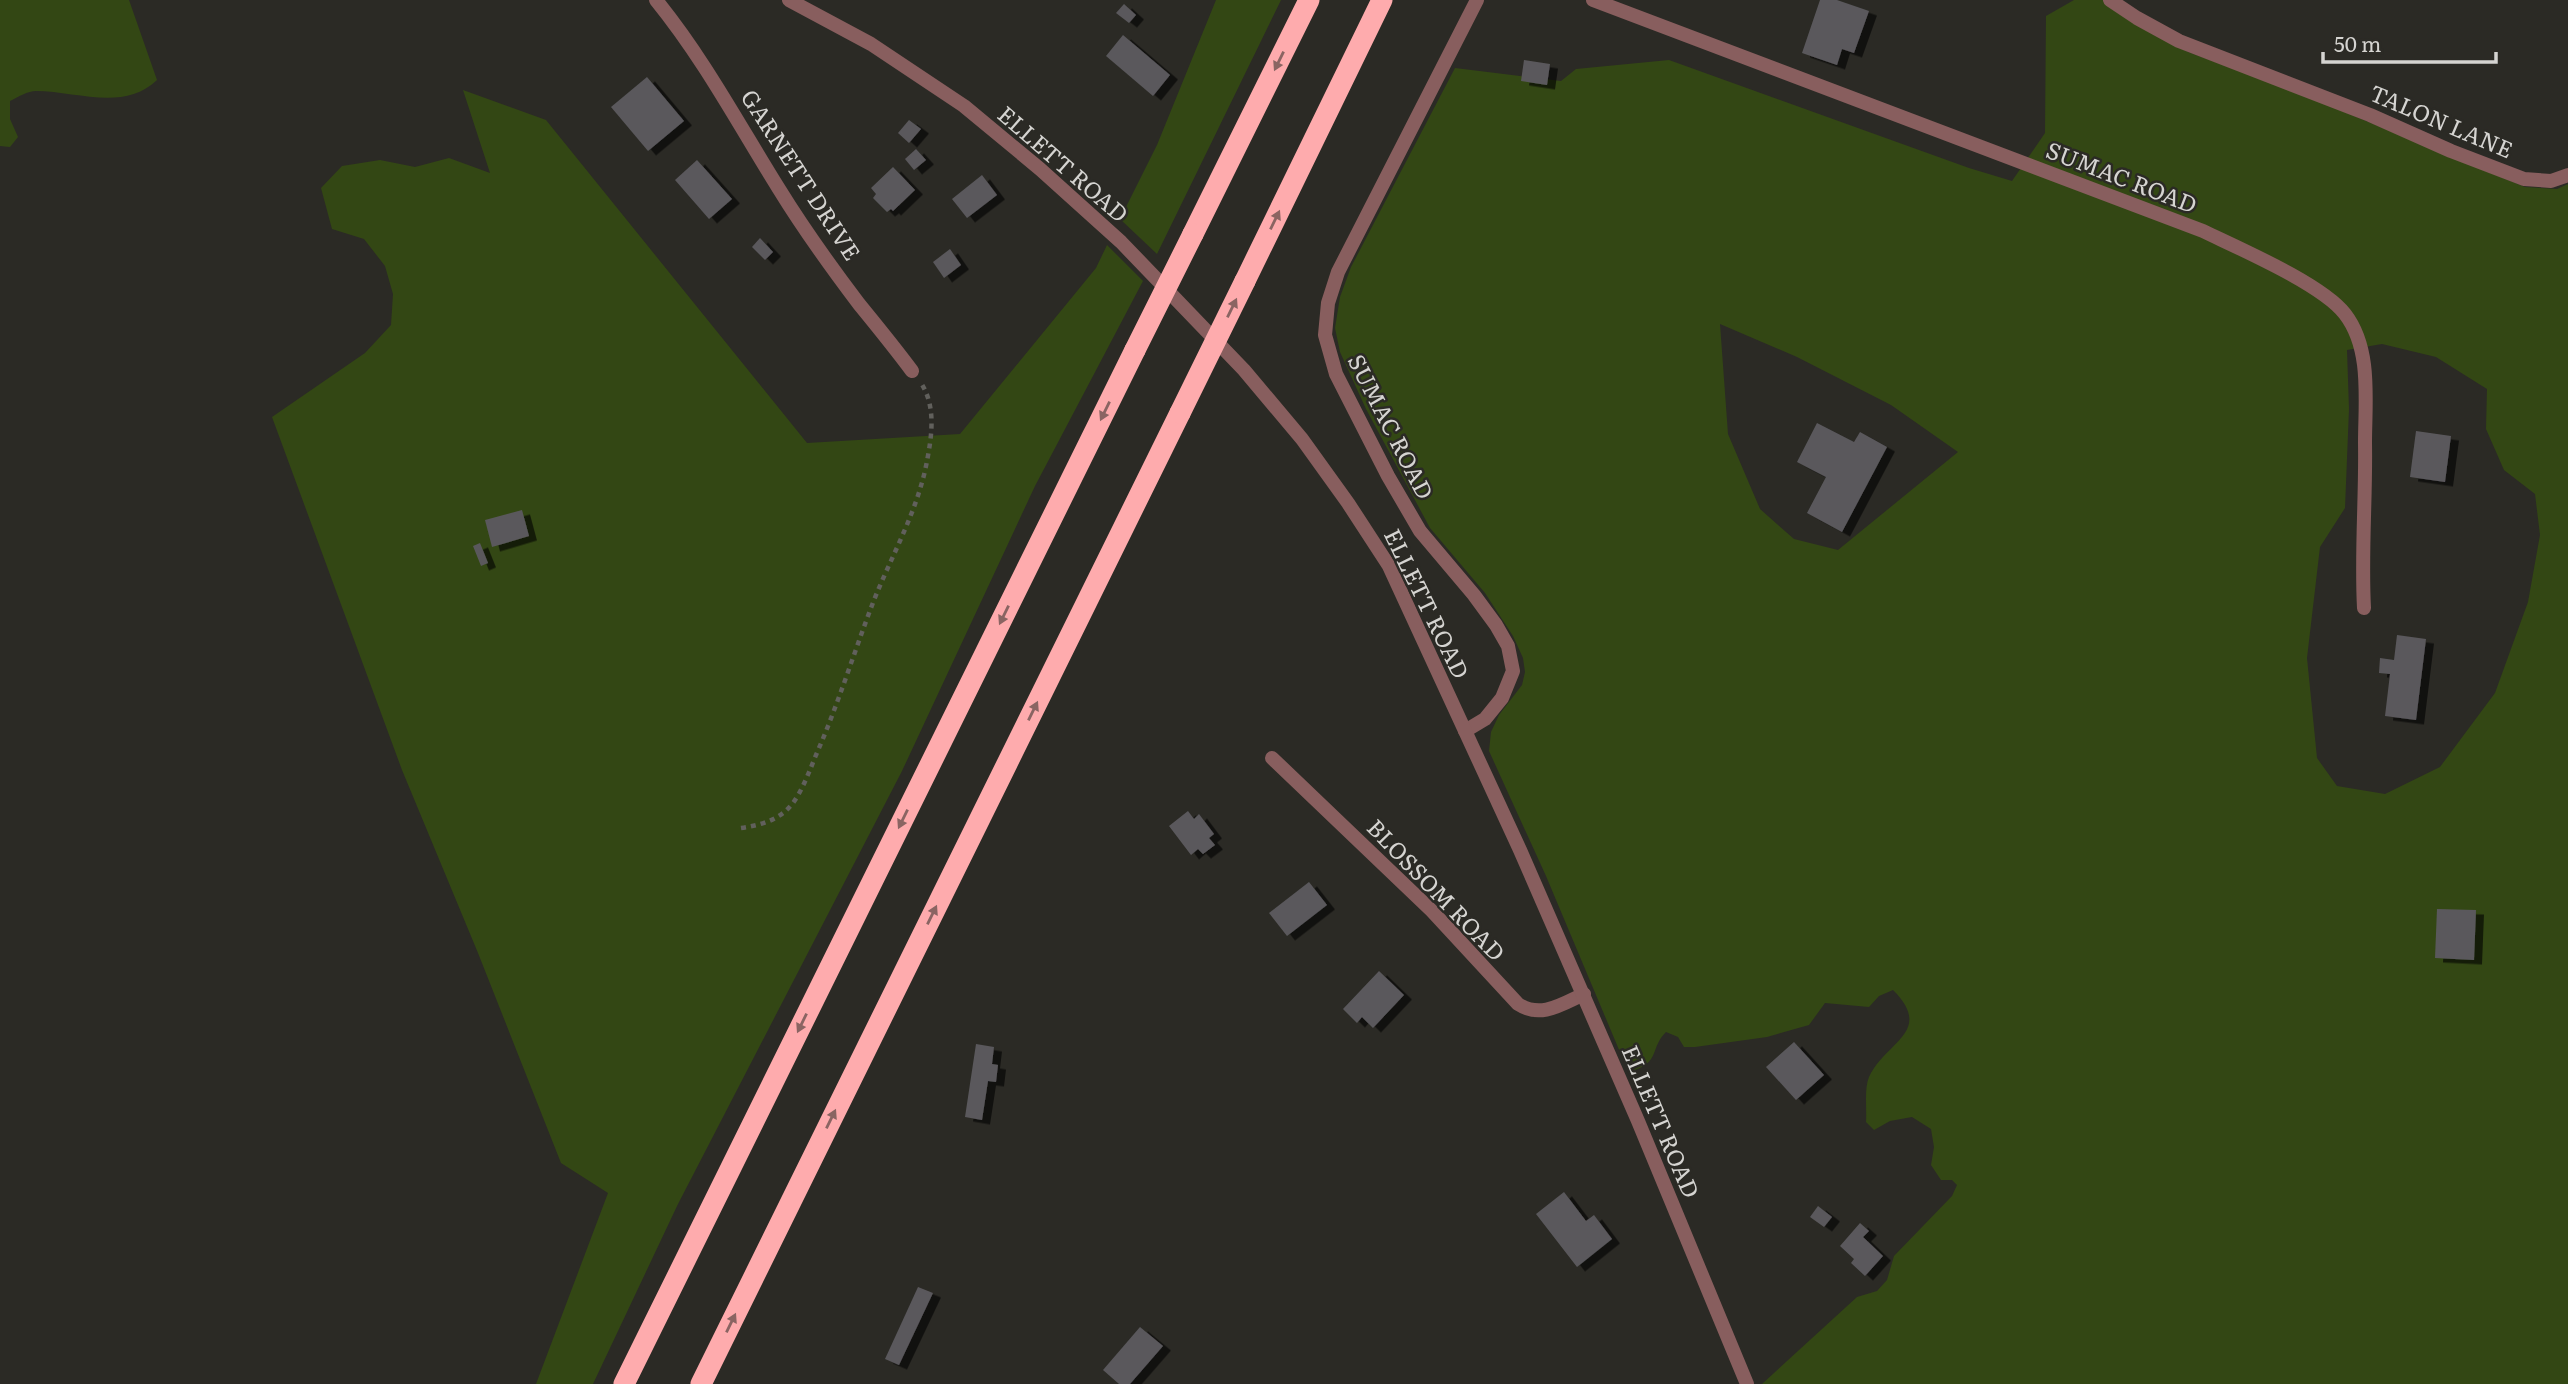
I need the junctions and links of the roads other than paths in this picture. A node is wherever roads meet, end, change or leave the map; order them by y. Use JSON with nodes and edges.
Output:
{"nodes":[{"id":1,"x":656,"y":0,"type":"edge"},
{"id":2,"x":789,"y":0,"type":"edge"},
{"id":3,"x":1309,"y":0,"type":"edge"},
{"id":4,"x":1382,"y":0,"type":"edge"},
{"id":5,"x":1477,"y":0,"type":"edge"},
{"id":6,"x":1593,"y":0,"type":"edge"},
{"id":7,"x":2110,"y":0,"type":"edge"},
{"id":8,"x":2568,"y":174,"type":"edge"},
{"id":9,"x":912,"y":371,"type":"road end"},
{"id":10,"x":2364,"y":608,"type":"dead end"},
{"id":11,"x":1465,"y":731,"type":"junction"},
{"id":12,"x":1272,"y":758,"type":"dead end"},
{"id":13,"x":1584,"y":994,"type":"junction"},
{"id":14,"x":624,"y":1384,"type":"edge"},
{"id":15,"x":701,"y":1384,"type":"edge"},
{"id":16,"x":1747,"y":1384,"type":"edge"}],
"edges":[{"from":1,"to":9,"type":"street","name":"GARNETT DRIVE"},
{"from":2,"to":11,"type":"street","name":"ELLETT ROAD"},
{"from":3,"to":14,"type":"highway","one_way":true,"bridge":true},
{"from":15,"to":4,"type":"highway","one_way":true,"bridge":true},
{"from":5,"to":11,"type":"street","name":"SUMAC ROAD"},
{"from":6,"to":10,"type":"street","name":"SUMAC ROAD"},
{"from":7,"to":8,"type":"street","name":"TALON LANE"},
{"from":11,"to":13,"type":"street","name":"ELLETT ROAD"},
{"from":12,"to":13,"type":"street","name":"BLOSSOM ROAD"},
{"from":13,"to":16,"type":"street","name":"ELLETT ROAD"}]}
